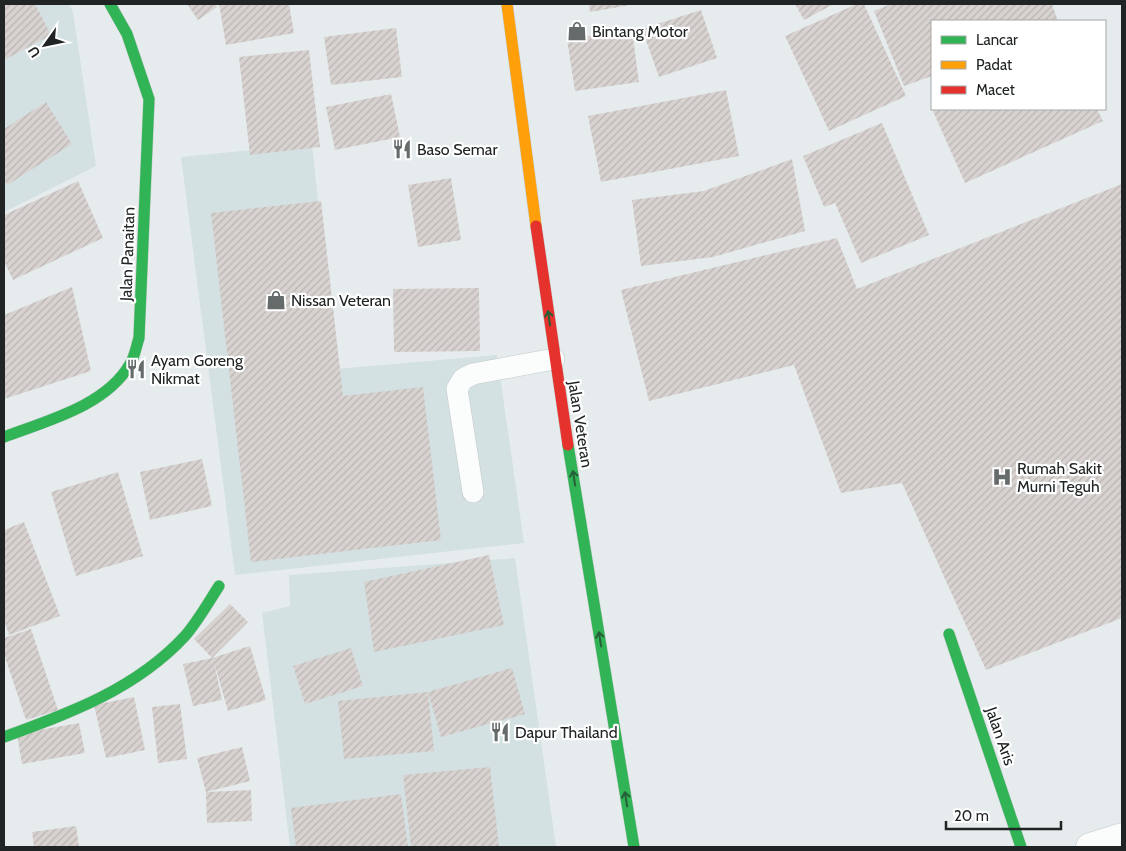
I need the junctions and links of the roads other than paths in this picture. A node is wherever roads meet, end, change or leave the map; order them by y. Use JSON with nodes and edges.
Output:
{"nodes":[{"id":1,"x":110,"y":4,"type":"edge"},
{"id":2,"x":507,"y":4,"type":"edge"},
{"id":3,"x":554,"y":359,"type":"junction"},
{"id":4,"x":4,"y":437,"type":"edge"},
{"id":5,"x":473,"y":492,"type":"dead end"},
{"id":6,"x":219,"y":586,"type":"dead end"},
{"id":7,"x":949,"y":634,"type":"dead end"},
{"id":8,"x":4,"y":737,"type":"edge"},
{"id":9,"x":1122,"y":837,"type":"edge"},
{"id":10,"x":634,"y":847,"type":"edge"},
{"id":11,"x":1021,"y":847,"type":"edge"},
{"id":12,"x":1090,"y":847,"type":"edge"}],
"edges":[{"from":1,"to":4,"type":"street","name":"Jalan Panaitan"},
{"from":3,"to":2,"type":"street","name":"Jalan Veteran","one_way":true},
{"from":3,"to":5,"type":"lane"},
{"from":10,"to":3,"type":"street","name":"Jalan Veteran","one_way":true},
{"from":6,"to":8,"type":"street"},
{"from":7,"to":11,"type":"street","name":"Jalan Aris"},
{"from":9,"to":12,"type":"street"}]}
